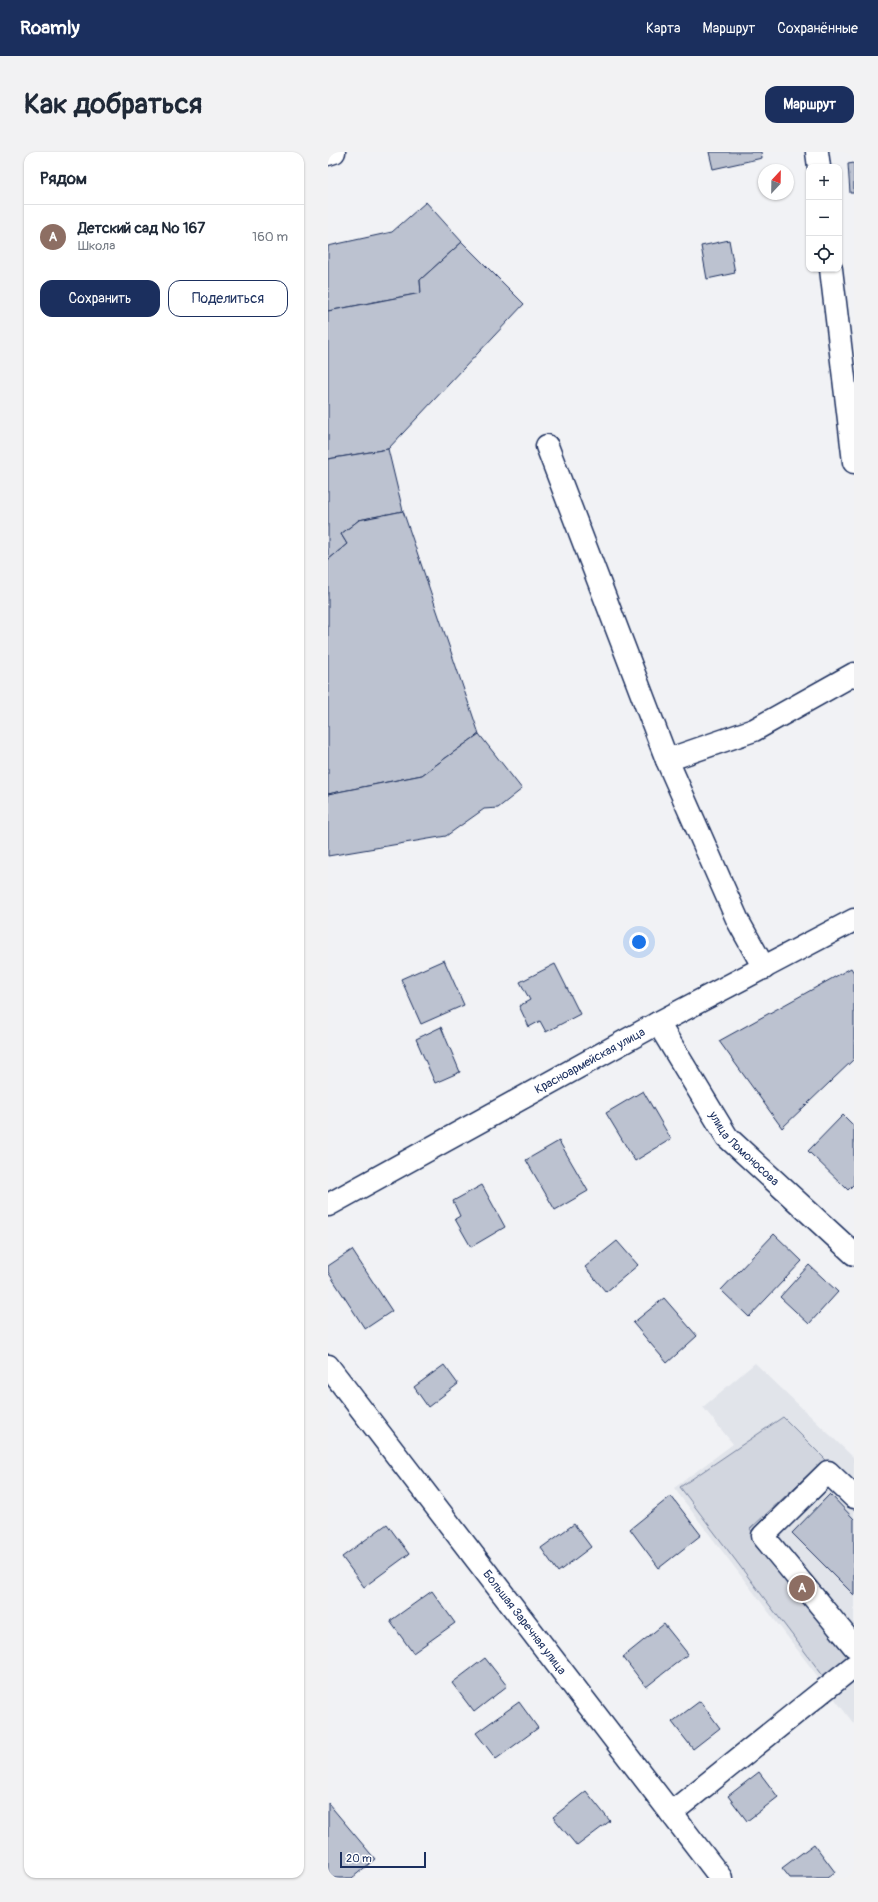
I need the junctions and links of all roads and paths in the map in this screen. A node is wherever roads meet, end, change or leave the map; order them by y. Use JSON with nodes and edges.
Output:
{"nodes":[{"id":1,"x":334,"y":152,"type":"edge"},
{"id":2,"x":818,"y":152,"type":"edge"},
{"id":3,"x":328,"y":154,"type":"edge"},
{"id":4,"x":819,"y":164,"type":"edge"},
{"id":5,"x":831,"y":272,"type":"edge"},
{"id":6,"x":547,"y":446,"type":"dead end"},
{"id":7,"x":854,"y":462,"type":"edge"},
{"id":8,"x":854,"y":674,"type":"edge"},
{"id":9,"x":667,"y":760,"type":"junction"},
{"id":10,"x":854,"y":920,"type":"edge"},
{"id":11,"x":764,"y":968,"type":"junction"},
{"id":12,"x":658,"y":1024,"type":"junction"},
{"id":13,"x":328,"y":1205,"type":"edge"},
{"id":14,"x":854,"y":1254,"type":"edge"},
{"id":15,"x":328,"y":1366,"type":"edge"},
{"id":16,"x":854,"y":1497,"type":"edge"},
{"id":17,"x":854,"y":1646,"type":"edge"},
{"id":18,"x":854,"y":1666,"type":"edge"},
{"id":19,"x":671,"y":1813,"type":"junction"},
{"id":20,"x":720,"y":1878,"type":"edge"}],
"edges":[{"from":1,"to":3,"type":"street"},
{"from":2,"to":4,"type":"street"},
{"from":5,"to":7,"type":"street"},
{"from":6,"to":9,"type":"street"},
{"from":8,"to":9,"type":"street"},
{"from":9,"to":11,"type":"street"},
{"from":10,"to":11,"type":"street","name":"Красноармейская улица"},
{"from":11,"to":12,"type":"street","name":"Красноармейская улица"},
{"from":12,"to":13,"type":"street","name":"Красноармейская улица"},
{"from":12,"to":14,"type":"street","name":"улица Ломоносова"},
{"from":15,"to":19,"type":"street","name":"Большая Заречная улица"},
{"from":16,"to":17,"type":"street"},
{"from":18,"to":19,"type":"street"},
{"from":19,"to":20,"type":"street","name":"Большая Заречная улица"}]}
